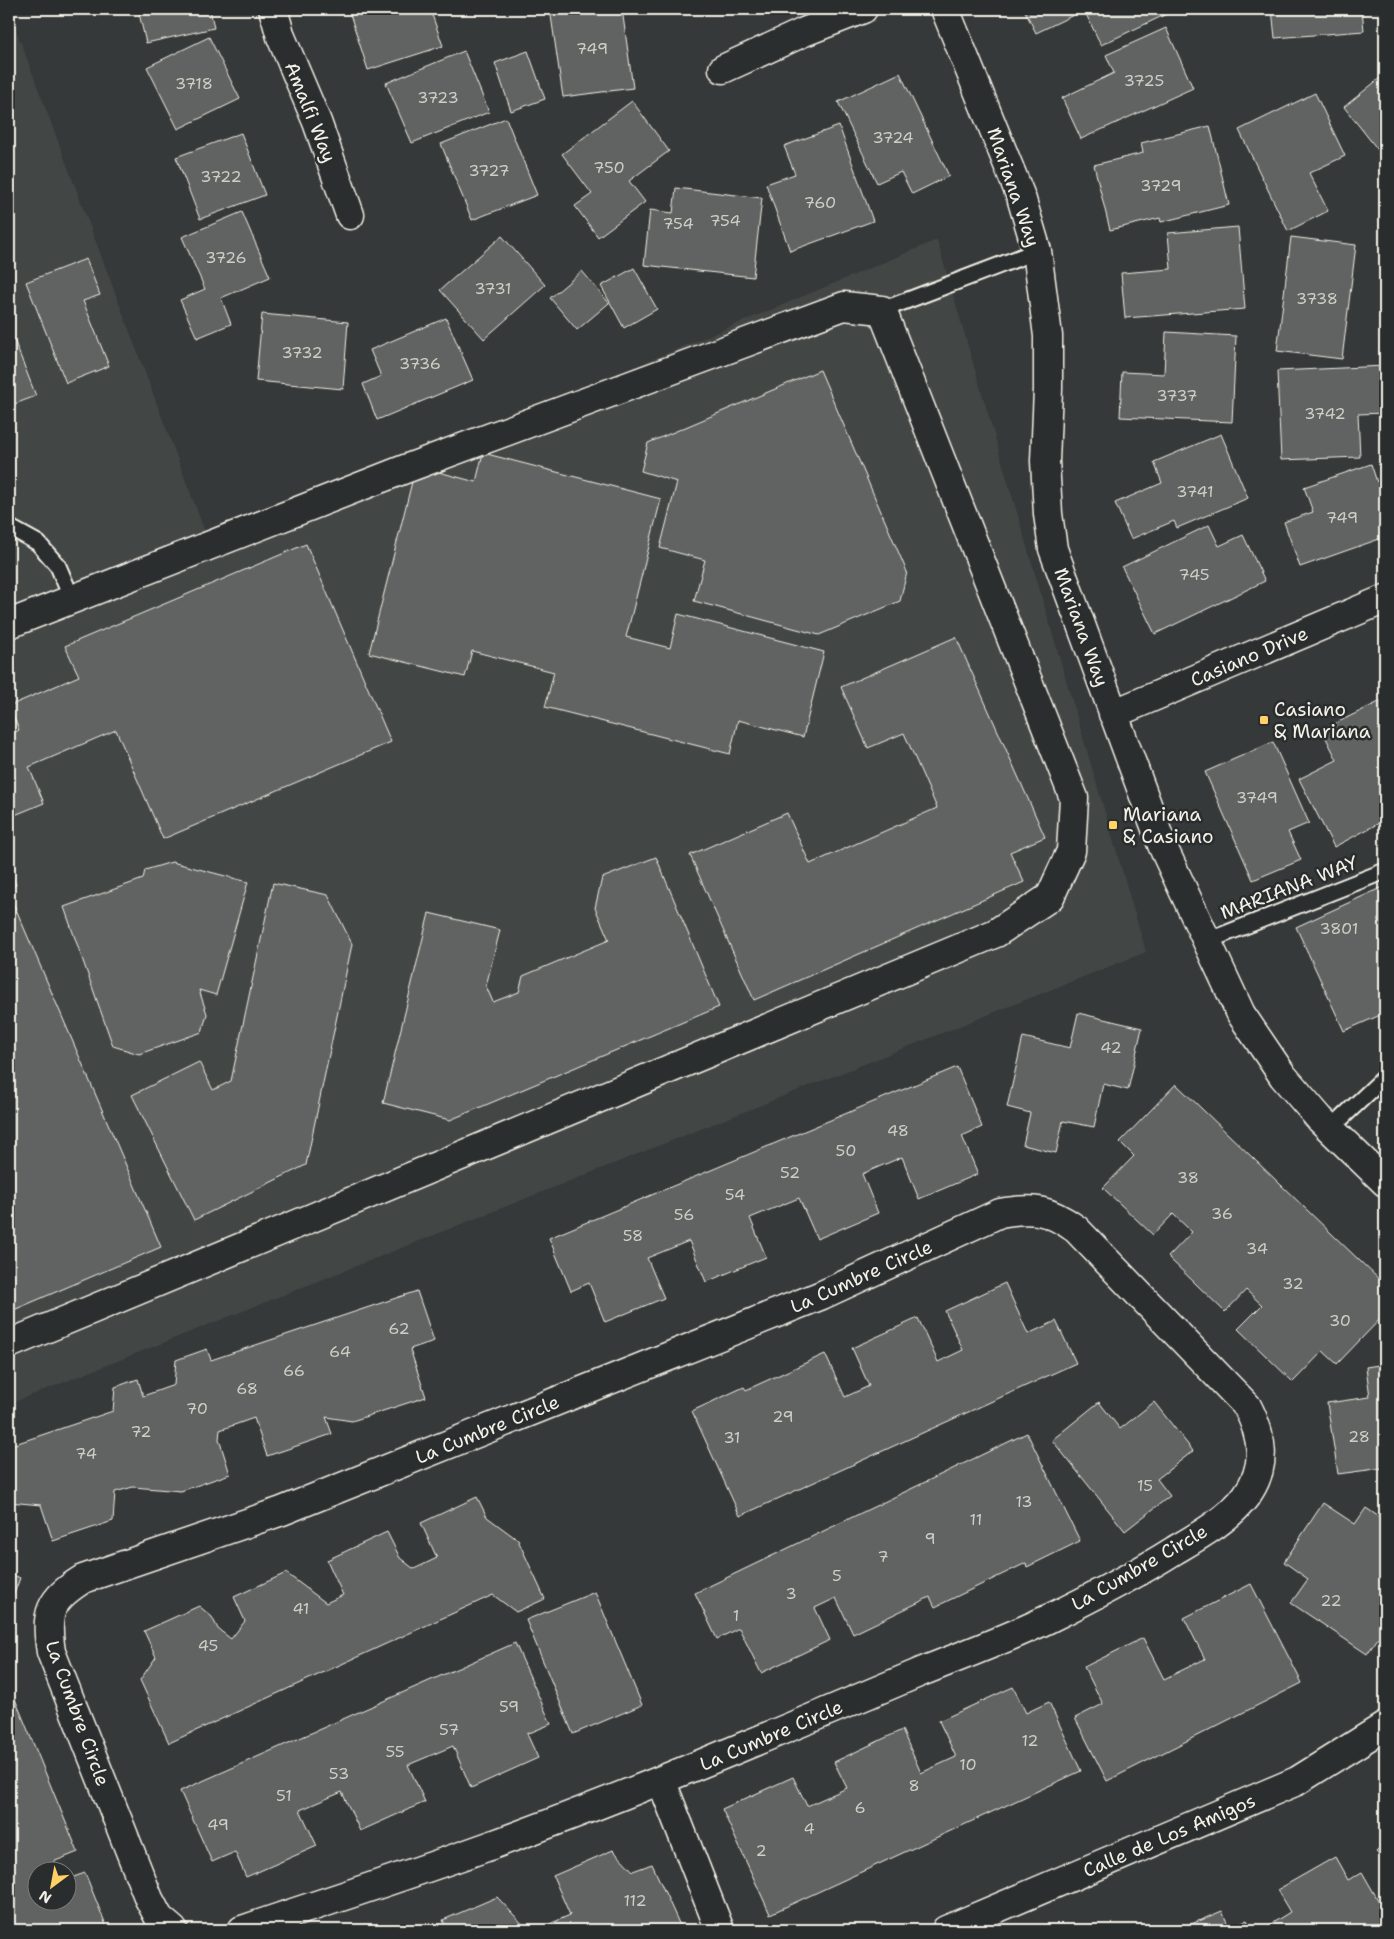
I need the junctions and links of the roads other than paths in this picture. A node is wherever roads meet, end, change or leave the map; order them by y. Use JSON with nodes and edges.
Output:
{"nodes":[{"id":1,"x":273,"y":9,"type":"edge"},
{"id":2,"x":864,"y":9,"type":"edge"},
{"id":3,"x":945,"y":9,"type":"edge"},
{"id":4,"x":723,"y":69,"type":"dead end"},
{"id":5,"x":350,"y":215,"type":"dead end"},
{"id":6,"x":1037,"y":251,"type":"junction"},
{"id":7,"x":882,"y":310,"type":"junction"},
{"id":8,"x":9,"y":527,"type":"edge"},
{"id":9,"x":72,"y":599,"type":"junction"},
{"id":10,"x":1385,"y":599,"type":"edge"},
{"id":11,"x":9,"y":624,"type":"edge"},
{"id":12,"x":1113,"y":714,"type":"junction"},
{"id":13,"x":1385,"y":871,"type":"edge"},
{"id":14,"x":1207,"y":941,"type":"junction"},
{"id":15,"x":1385,"y":1077,"type":"edge"},
{"id":16,"x":1330,"y":1129,"type":"junction"},
{"id":17,"x":1385,"y":1182,"type":"edge"},
{"id":18,"x":9,"y":1344,"type":"edge"},
{"id":19,"x":1385,"y":1726,"type":"edge"},
{"id":20,"x":661,"y":1780,"type":"junction"},
{"id":21,"x":173,"y":1930,"type":"edge"},
{"id":22,"x":242,"y":1930,"type":"edge"},
{"id":23,"x":720,"y":1930,"type":"edge"},
{"id":24,"x":946,"y":1930,"type":"edge"}],
"edges":[{"from":1,"to":5,"type":"street","name":"Amalfi Way"},
{"from":2,"to":4,"type":"street"},
{"from":3,"to":6,"type":"street","name":"Mariana Way"},
{"from":6,"to":7,"type":"lane"},
{"from":6,"to":12,"type":"street","name":"Mariana Way"},
{"from":7,"to":9,"type":"street"},
{"from":7,"to":18,"type":"street"},
{"from":8,"to":9,"type":"lane"},
{"from":9,"to":11,"type":"street"},
{"from":10,"to":12,"type":"street","name":"Casiano Drive"},
{"from":12,"to":14,"type":"street","name":"Mariana Way"},
{"from":13,"to":14,"type":"lane","name":"MARIANA WAY"},
{"from":14,"to":16,"type":"street","name":"Mariana Way"},
{"from":15,"to":16,"type":"lane"},
{"from":16,"to":17,"type":"street","name":"Mariana Way"},
{"from":19,"to":24,"type":"street","name":"Calle de Los Amigos"},
{"from":20,"to":21,"type":"street","name":"La Cumbre Circle"},
{"from":20,"to":22,"type":"street","name":"La Cumbre Circle"},
{"from":20,"to":23,"type":"street"}]}
